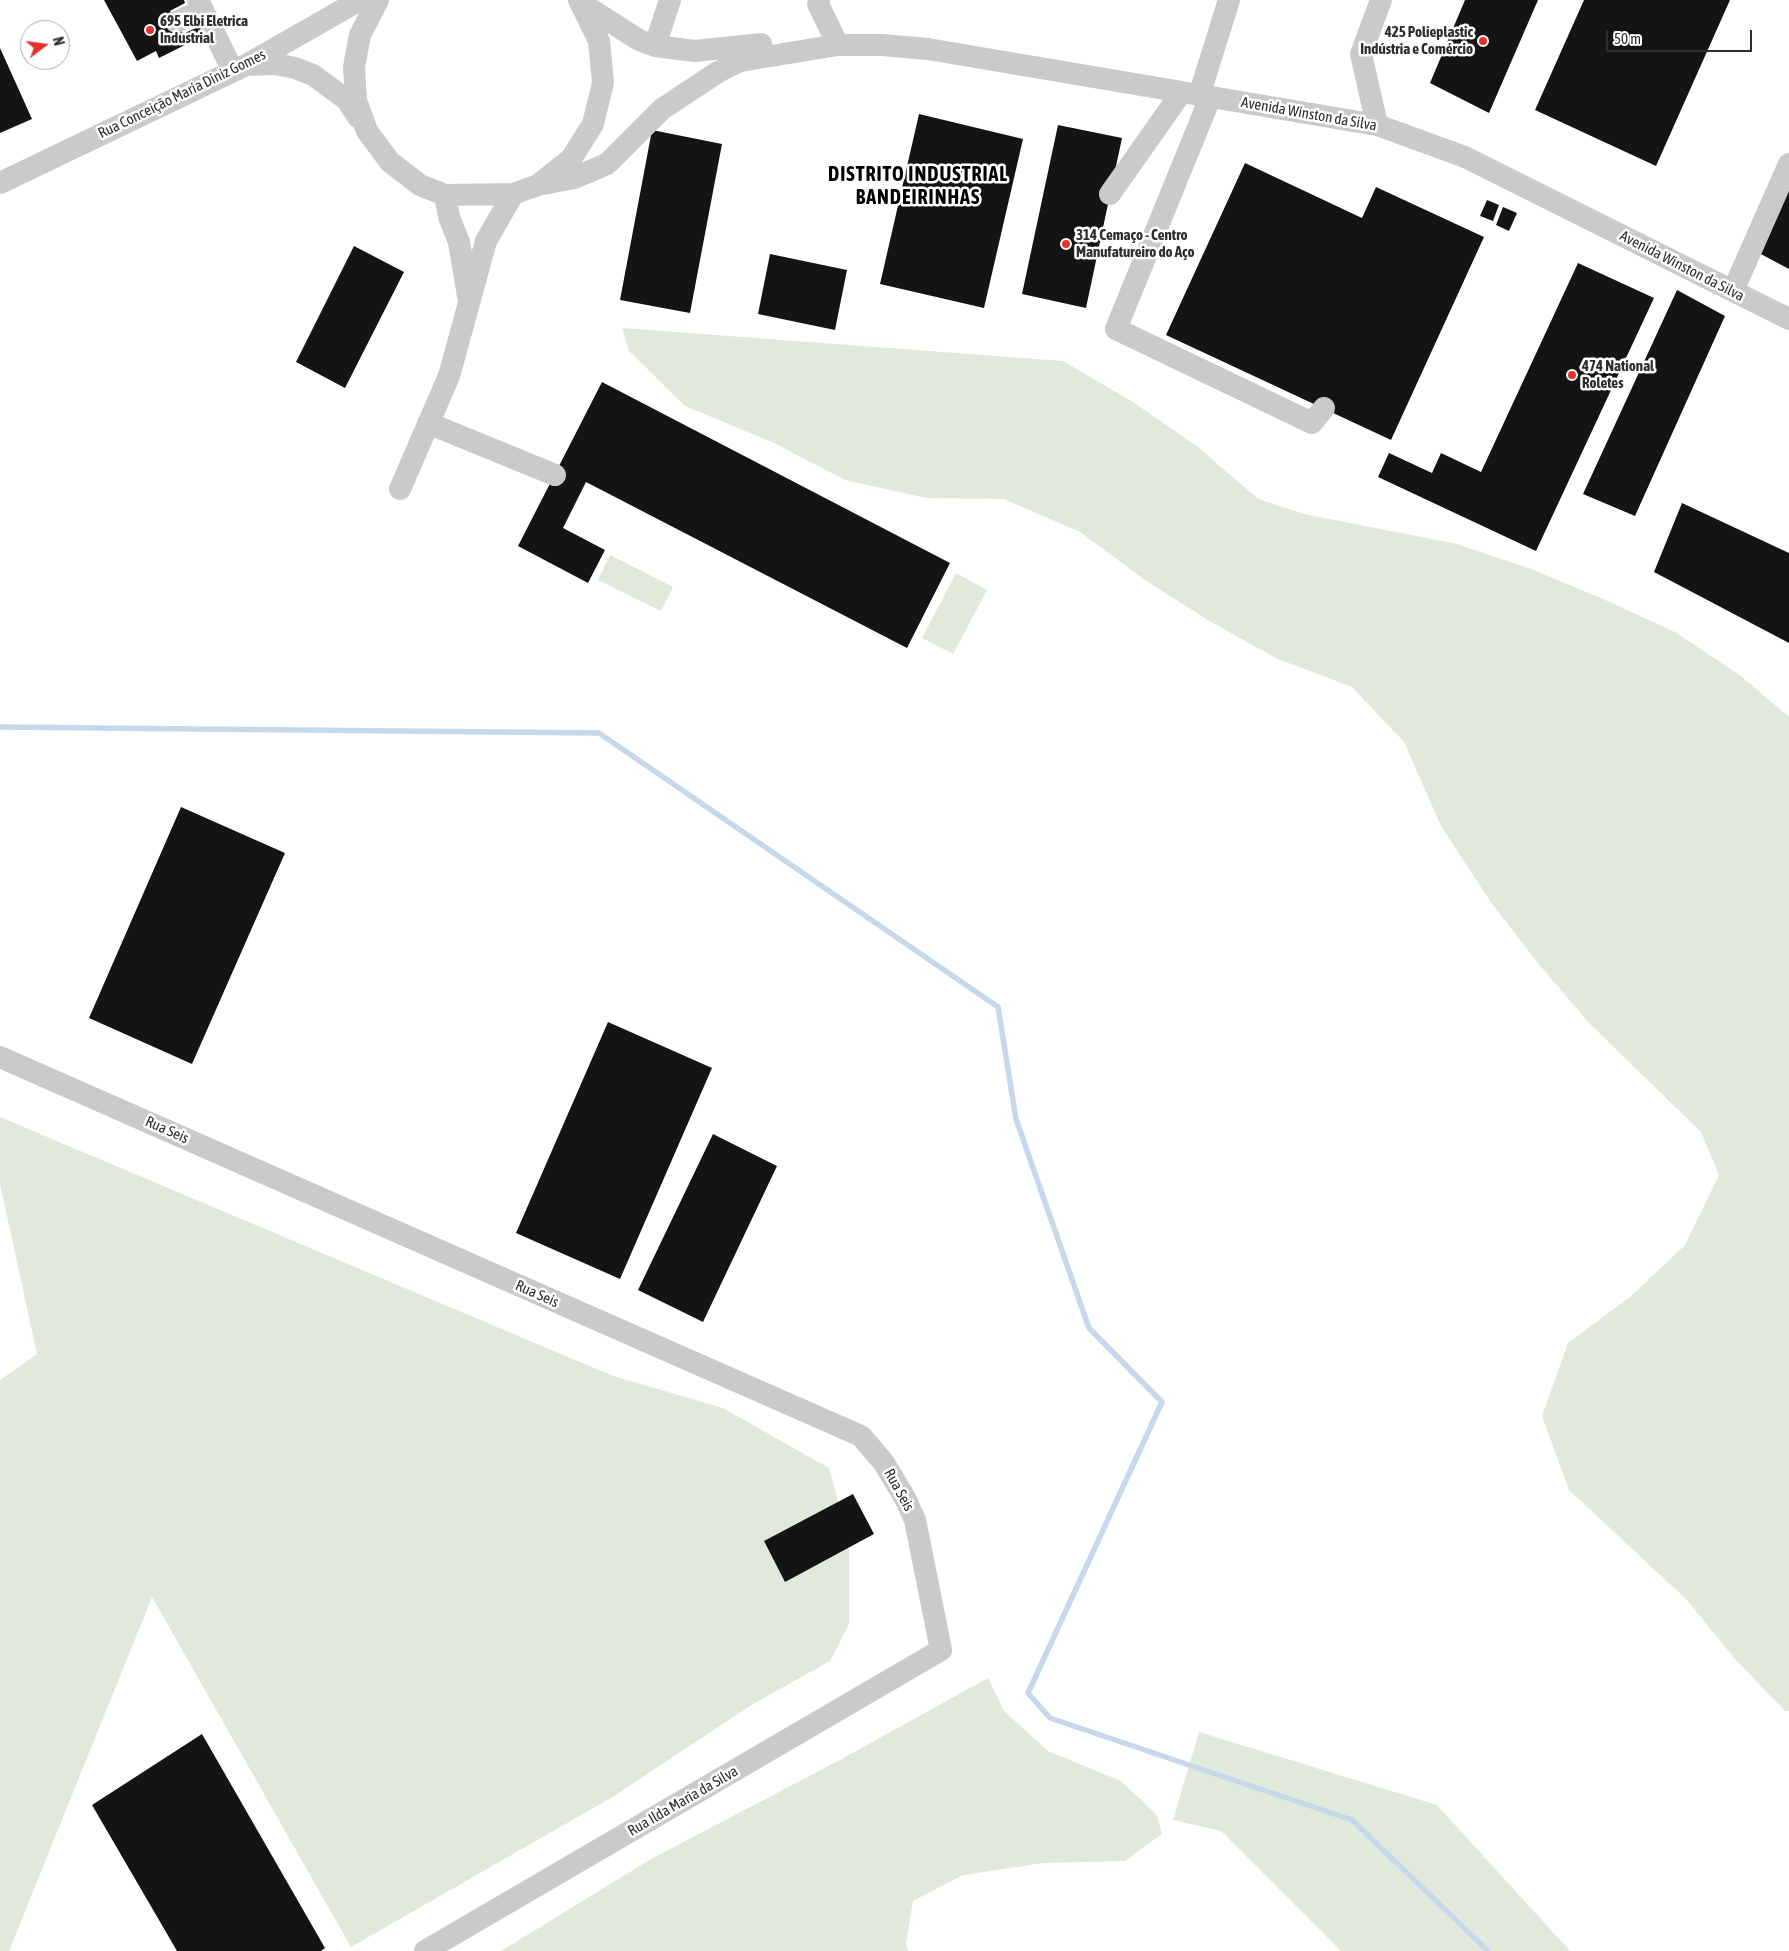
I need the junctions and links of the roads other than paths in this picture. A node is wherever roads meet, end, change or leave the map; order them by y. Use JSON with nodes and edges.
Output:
{"nodes":[{"id":1,"x":360,"y":0,"type":"edge"},
{"id":2,"x":378,"y":0,"type":"edge"},
{"id":3,"x":670,"y":0,"type":"edge"},
{"id":4,"x":819,"y":0,"type":"edge"},
{"id":5,"x":1229,"y":0,"type":"edge"},
{"id":6,"x":1381,"y":0,"type":"edge"},
{"id":7,"x":580,"y":1,"type":"edge"},
{"id":8,"x":201,"y":5,"type":"edge"},
{"id":9,"x":176,"y":22,"type":"dead end"},
{"id":10,"x":838,"y":45,"type":"junction"},
{"id":11,"x":655,"y":46,"type":"junction"},
{"id":12,"x":791,"y":52,"type":"junction"},
{"id":13,"x":239,"y":68,"type":"junction"},
{"id":14,"x":1197,"y":96,"type":"junction"},
{"id":15,"x":1377,"y":125,"type":"junction"},
{"id":16,"x":367,"y":131,"type":"junction"},
{"id":17,"x":1789,"y":164,"type":"edge"},
{"id":18,"x":0,"y":183,"type":"edge"},
{"id":19,"x":538,"y":185,"type":"junction"},
{"id":20,"x":513,"y":194,"type":"junction"},
{"id":21,"x":1110,"y":194,"type":"dead end"},
{"id":22,"x":445,"y":195,"type":"junction"},
{"id":23,"x":1733,"y":291,"type":"junction"},
{"id":24,"x":470,"y":305,"type":"junction"},
{"id":25,"x":1789,"y":319,"type":"edge"},
{"id":26,"x":1324,"y":408,"type":"dead end"},
{"id":27,"x":428,"y":423,"type":"junction"},
{"id":28,"x":555,"y":475,"type":"dead end"},
{"id":29,"x":400,"y":489,"type":"dead end"},
{"id":30,"x":0,"y":1057,"type":"edge"},
{"id":31,"x":941,"y":1650,"type":"joint"},
{"id":32,"x":425,"y":1951,"type":"edge"}],
"edges":[{"from":1,"to":13,"type":"street","name":"Rua Conceição Maria Diniz Gomes"},
{"from":2,"to":16,"type":"street"},
{"from":3,"to":11,"type":"street"},
{"from":4,"to":10,"type":"street"},
{"from":5,"to":14,"type":"street"},
{"from":6,"to":15,"type":"street"},
{"from":7,"to":11,"type":"street"},
{"from":7,"to":19,"type":"street"},
{"from":8,"to":9,"type":"street"},
{"from":8,"to":13,"type":"street"},
{"from":10,"to":12,"type":"street","name":"Avenida Winston da Silva"},
{"from":10,"to":14,"type":"street","name":"Avenida Winston da Silva"},
{"from":11,"to":12,"type":"street"},
{"from":12,"to":19,"type":"street","name":"Avenida Winston da Silva"},
{"from":13,"to":16,"type":"street"},
{"from":13,"to":18,"type":"street","name":"Rua Conceição Maria Diniz Gomes"},
{"from":14,"to":15,"type":"street","name":"Avenida Winston da Silva"},
{"from":14,"to":21,"type":"street"},
{"from":14,"to":26,"type":"street"},
{"from":15,"to":23,"type":"street","name":"Avenida Winston da Silva"},
{"from":16,"to":22,"type":"street"},
{"from":17,"to":23,"type":"street"},
{"from":19,"to":20,"type":"street"},
{"from":20,"to":22,"type":"street"},
{"from":20,"to":24,"type":"street"},
{"from":22,"to":24,"type":"street"},
{"from":23,"to":25,"type":"street","name":"Avenida Winston da Silva"},
{"from":24,"to":27,"type":"street"},
{"from":27,"to":28,"type":"street"},
{"from":27,"to":29,"type":"street"},
{"from":30,"to":31,"type":"street","name":"Rua Seis"},
{"from":31,"to":32,"type":"street","name":"Rua Ilda Maria da Silva"}]}
